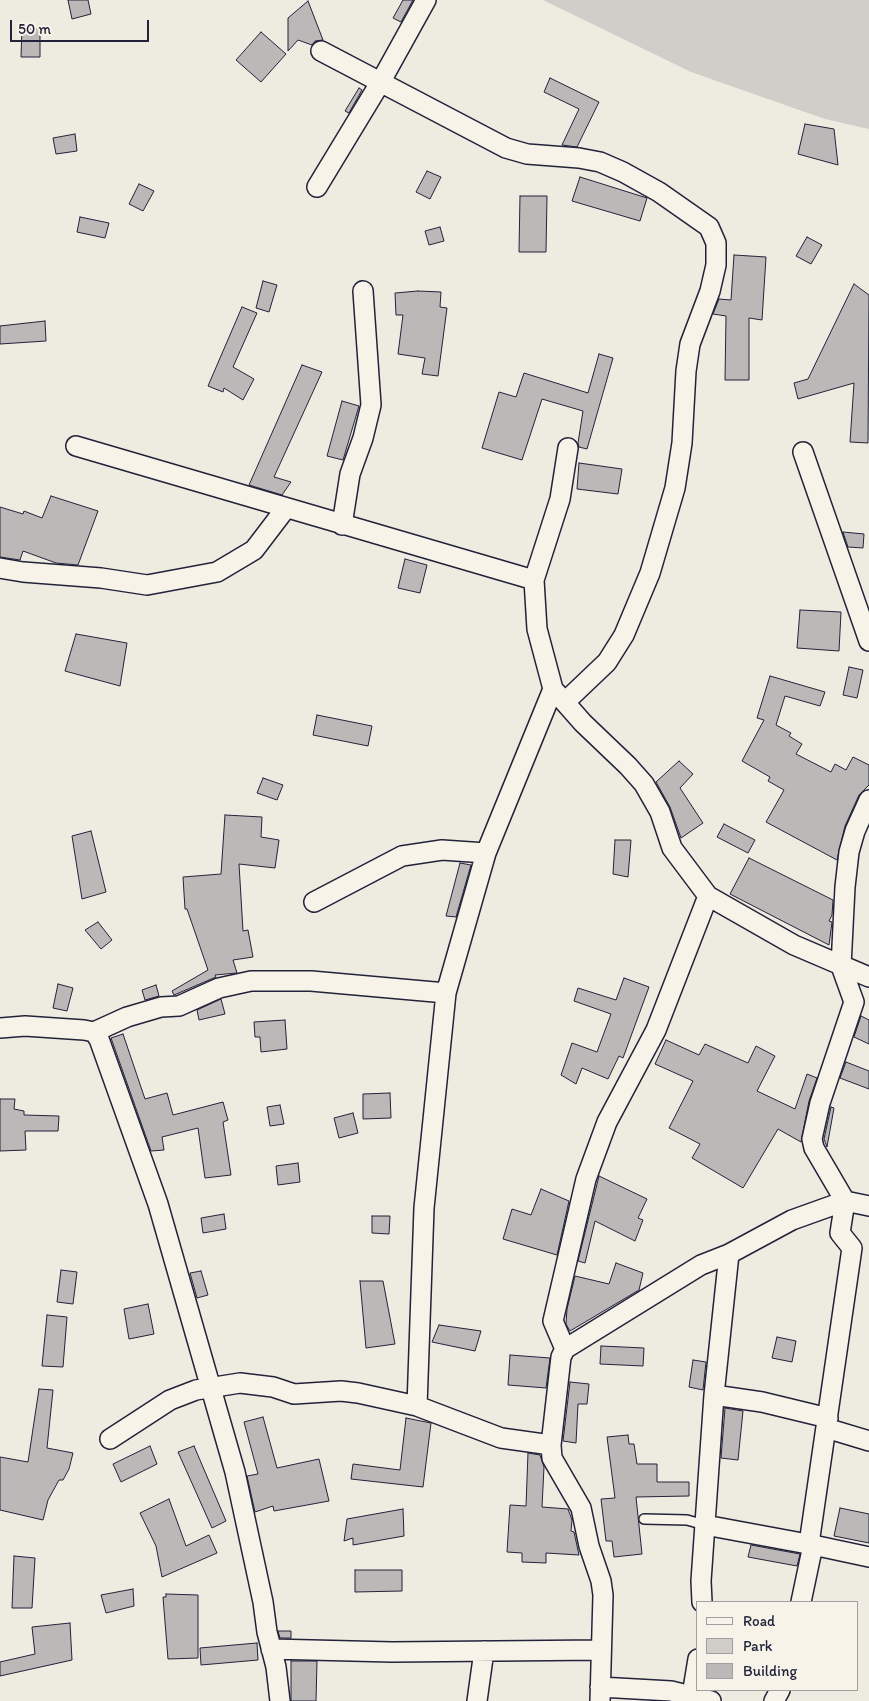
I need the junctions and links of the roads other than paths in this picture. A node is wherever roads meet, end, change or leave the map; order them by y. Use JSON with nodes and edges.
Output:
{"nodes":[{"id":1,"x":426,"y":0,"type":"edge"},
{"id":2,"x":321,"y":51,"type":"dead end"},
{"id":3,"x":380,"y":83,"type":"junction"},
{"id":4,"x":317,"y":187,"type":"dead end"},
{"id":5,"x":363,"y":291,"type":"dead end"},
{"id":6,"x":76,"y":446,"type":"dead end"},
{"id":7,"x":568,"y":448,"type":"dead end"},
{"id":8,"x":803,"y":452,"type":"dead end"},
{"id":9,"x":286,"y":508,"type":"junction"},
{"id":10,"x":342,"y":525,"type":"junction"},
{"id":11,"x":0,"y":568,"type":"edge"},
{"id":12,"x":534,"y":580,"type":"junction"},
{"id":13,"x":869,"y":641,"type":"edge"},
{"id":14,"x":559,"y":696,"type":"junction"},
{"id":15,"x":869,"y":800,"type":"edge"},
{"id":16,"x":486,"y":853,"type":"junction"},
{"id":17,"x":708,"y":896,"type":"junction"},
{"id":18,"x":314,"y":902,"type":"dead end"},
{"id":19,"x":841,"y":966,"type":"junction"},
{"id":20,"x":869,"y":977,"type":"edge"},
{"id":21,"x":446,"y":993,"type":"junction"},
{"id":22,"x":0,"y":1028,"type":"edge"},
{"id":23,"x":94,"y":1032,"type":"junction"},
{"id":24,"x":845,"y":1202,"type":"junction"},
{"id":25,"x":869,"y":1206,"type":"edge"},
{"id":26,"x":729,"y":1254,"type":"junction"},
{"id":27,"x":565,"y":1349,"type":"junction"},
{"id":28,"x":209,"y":1387,"type":"junction"},
{"id":29,"x":714,"y":1395,"type":"junction"},
{"id":30,"x":417,"y":1406,"type":"junction"},
{"id":31,"x":827,"y":1423,"type":"junction"},
{"id":32,"x":110,"y":1439,"type":"dead end"},
{"id":33,"x":869,"y":1441,"type":"edge"},
{"id":34,"x":551,"y":1445,"type":"junction"},
{"id":35,"x":644,"y":1519,"type":"dead end"},
{"id":36,"x":705,"y":1526,"type":"junction"},
{"id":37,"x":813,"y":1544,"type":"junction"},
{"id":38,"x":869,"y":1557,"type":"edge"},
{"id":39,"x":702,"y":1601,"type":"edge"},
{"id":40,"x":801,"y":1601,"type":"edge"},
{"id":41,"x":271,"y":1649,"type":"junction"},
{"id":42,"x":600,"y":1650,"type":"junction"},
{"id":43,"x":484,"y":1651,"type":"junction"},
{"id":44,"x":696,"y":1671,"type":"edge"},
{"id":45,"x":600,"y":1694,"type":"edge"},
{"id":46,"x":692,"y":1695,"type":"junction"},
{"id":47,"x":280,"y":1701,"type":"edge"},
{"id":48,"x":477,"y":1701,"type":"edge"},
{"id":49,"x":711,"y":1701,"type":"edge"}],
"edges":[{"from":1,"to":3,"type":"street"},
{"from":2,"to":3,"type":"street"},
{"from":3,"to":4,"type":"street"},
{"from":3,"to":14,"type":"street"},
{"from":5,"to":10,"type":"street"},
{"from":6,"to":9,"type":"street"},
{"from":7,"to":12,"type":"street"},
{"from":8,"to":13,"type":"street"},
{"from":9,"to":10,"type":"street"},
{"from":9,"to":11,"type":"street"},
{"from":10,"to":12,"type":"street"},
{"from":12,"to":14,"type":"street"},
{"from":14,"to":16,"type":"street"},
{"from":14,"to":17,"type":"street"},
{"from":15,"to":19,"type":"street"},
{"from":16,"to":18,"type":"street"},
{"from":16,"to":21,"type":"street"},
{"from":17,"to":19,"type":"street"},
{"from":17,"to":27,"type":"street"},
{"from":19,"to":20,"type":"street"},
{"from":19,"to":24,"type":"street"},
{"from":21,"to":23,"type":"street"},
{"from":21,"to":30,"type":"street"},
{"from":22,"to":23,"type":"street"},
{"from":23,"to":28,"type":"street"},
{"from":24,"to":25,"type":"street"},
{"from":24,"to":26,"type":"street"},
{"from":24,"to":31,"type":"street"},
{"from":26,"to":27,"type":"street"},
{"from":26,"to":29,"type":"street"},
{"from":27,"to":34,"type":"street"},
{"from":28,"to":30,"type":"street"},
{"from":28,"to":32,"type":"street"},
{"from":28,"to":41,"type":"street"},
{"from":29,"to":31,"type":"street"},
{"from":29,"to":36,"type":"street"},
{"from":30,"to":34,"type":"street"},
{"from":31,"to":33,"type":"street"},
{"from":31,"to":37,"type":"street"},
{"from":34,"to":42,"type":"street"},
{"from":35,"to":36,"type":"lane"},
{"from":36,"to":37,"type":"street"},
{"from":36,"to":39,"type":"street"},
{"from":37,"to":38,"type":"street"},
{"from":37,"to":40,"type":"street"},
{"from":41,"to":43,"type":"street"},
{"from":41,"to":47,"type":"street"},
{"from":42,"to":43,"type":"street"},
{"from":42,"to":45,"type":"street"},
{"from":43,"to":48,"type":"street"},
{"from":44,"to":46,"type":"street"},
{"from":45,"to":46,"type":"street"},
{"from":46,"to":49,"type":"street"}]}
